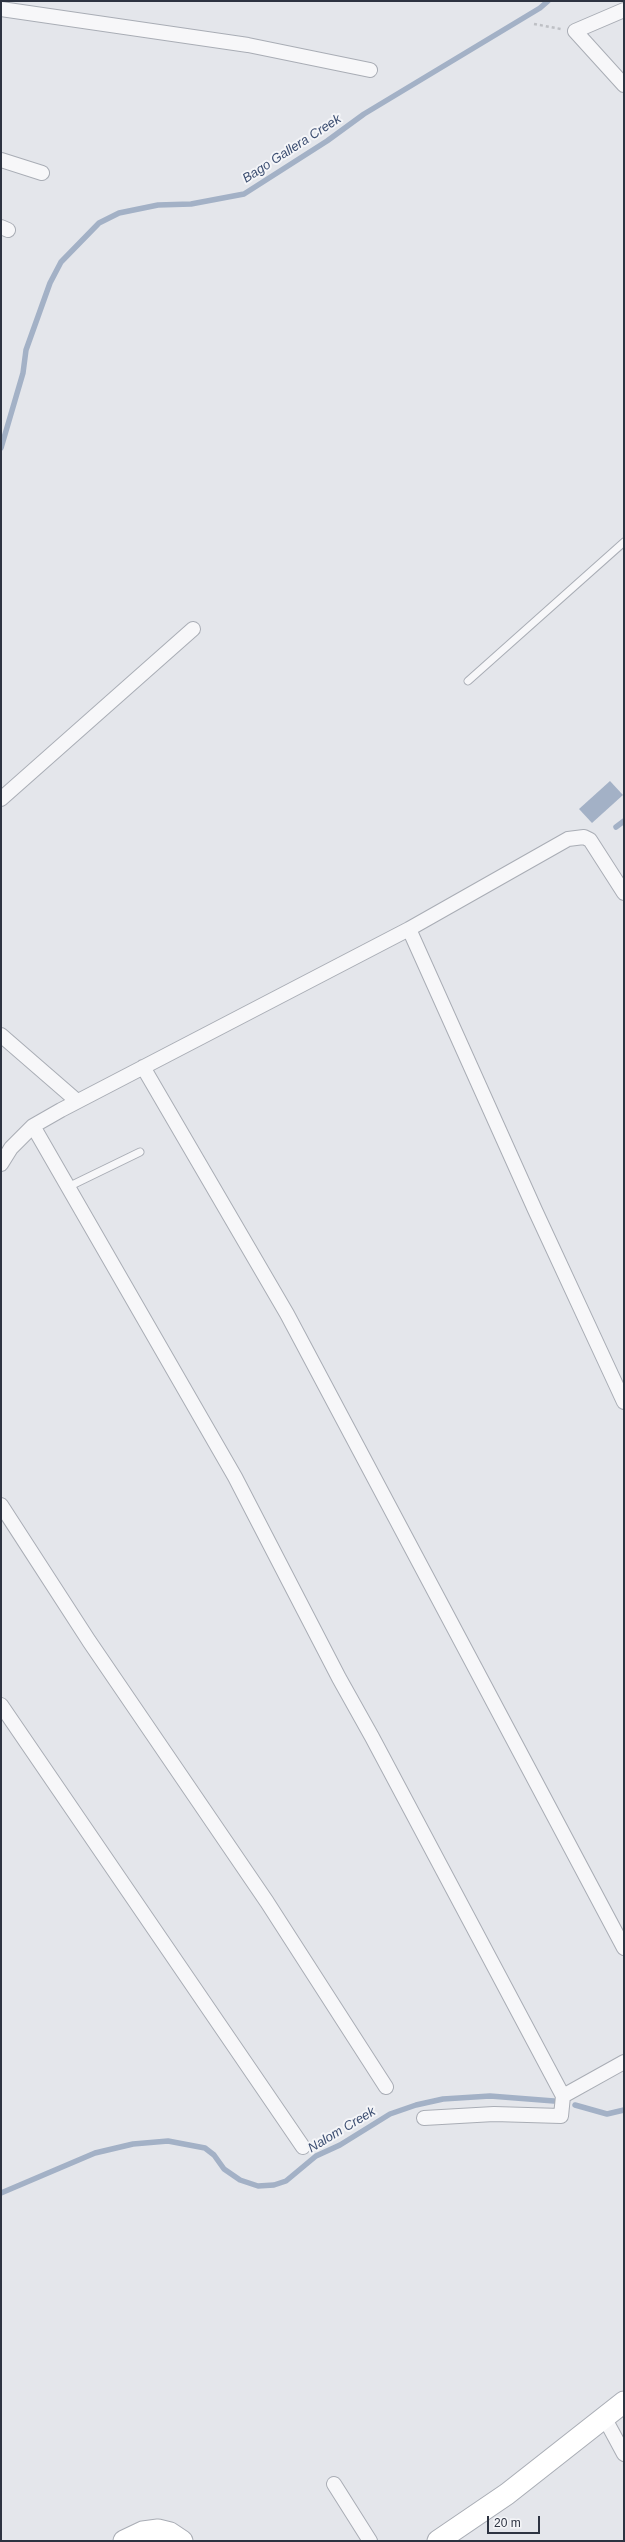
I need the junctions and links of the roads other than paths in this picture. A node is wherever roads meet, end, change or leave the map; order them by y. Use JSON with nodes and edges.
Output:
{"nodes":[{"id":1,"x":1,"y":9,"type":"edge"},
{"id":2,"x":624,"y":10,"type":"edge"},
{"id":3,"x":370,"y":70,"type":"dead end"},
{"id":4,"x":624,"y":85,"type":"edge"},
{"id":5,"x":1,"y":160,"type":"edge"},
{"id":6,"x":42,"y":173,"type":"dead end"},
{"id":7,"x":624,"y":542,"type":"edge"},
{"id":8,"x":193,"y":629,"type":"dead end"},
{"id":9,"x":468,"y":681,"type":"dead end"},
{"id":10,"x":1,"y":799,"type":"edge"},
{"id":11,"x":624,"y":893,"type":"edge"},
{"id":12,"x":409,"y":929,"type":"junction"},
{"id":13,"x":1,"y":1035,"type":"edge"},
{"id":14,"x":142,"y":1067,"type":"junction"},
{"id":15,"x":78,"y":1101,"type":"junction"},
{"id":16,"x":33,"y":1126,"type":"junction"},
{"id":17,"x":140,"y":1152,"type":"dead end"},
{"id":18,"x":1,"y":1164,"type":"edge"},
{"id":19,"x":68,"y":1187,"type":"junction"},
{"id":20,"x":624,"y":1402,"type":"edge"},
{"id":21,"x":1,"y":1505,"type":"edge"},
{"id":22,"x":1,"y":1706,"type":"edge"},
{"id":23,"x":624,"y":1948,"type":"edge"},
{"id":24,"x":624,"y":2062,"type":"edge"},
{"id":25,"x":386,"y":2087,"type":"dead end"},
{"id":26,"x":563,"y":2096,"type":"junction"},
{"id":27,"x":424,"y":2118,"type":"dead end"},
{"id":28,"x":303,"y":2147,"type":"dead end"},
{"id":29,"x":624,"y":2402,"type":"edge"},
{"id":30,"x":604,"y":2417,"type":"junction"},
{"id":31,"x":624,"y":2454,"type":"edge"},
{"id":32,"x":334,"y":2484,"type":"dead end"},
{"id":33,"x":124,"y":2541,"type":"edge"},
{"id":34,"x":182,"y":2541,"type":"edge"},
{"id":35,"x":370,"y":2541,"type":"edge"},
{"id":36,"x":438,"y":2541,"type":"edge"}],
"edges":[{"from":1,"to":3,"type":"street"},
{"from":2,"to":4,"type":"street"},
{"from":5,"to":6,"type":"street"},
{"from":7,"to":9,"type":"lane"},
{"from":8,"to":10,"type":"street"},
{"from":11,"to":12,"type":"street"},
{"from":12,"to":14,"type":"street"},
{"from":12,"to":20,"type":"street"},
{"from":13,"to":15,"type":"street"},
{"from":14,"to":15,"type":"street"},
{"from":14,"to":23,"type":"street"},
{"from":15,"to":16,"type":"street"},
{"from":16,"to":18,"type":"street"},
{"from":16,"to":19,"type":"street"},
{"from":17,"to":19,"type":"lane"},
{"from":19,"to":26,"type":"street"},
{"from":21,"to":25,"type":"street"},
{"from":22,"to":28,"type":"street"},
{"from":24,"to":26,"type":"street"},
{"from":26,"to":27,"type":"street"},
{"from":29,"to":30,"type":"street"},
{"from":30,"to":31,"type":"street"},
{"from":30,"to":36,"type":"street"},
{"from":32,"to":35,"type":"street"},
{"from":33,"to":34,"type":"street"}]}
